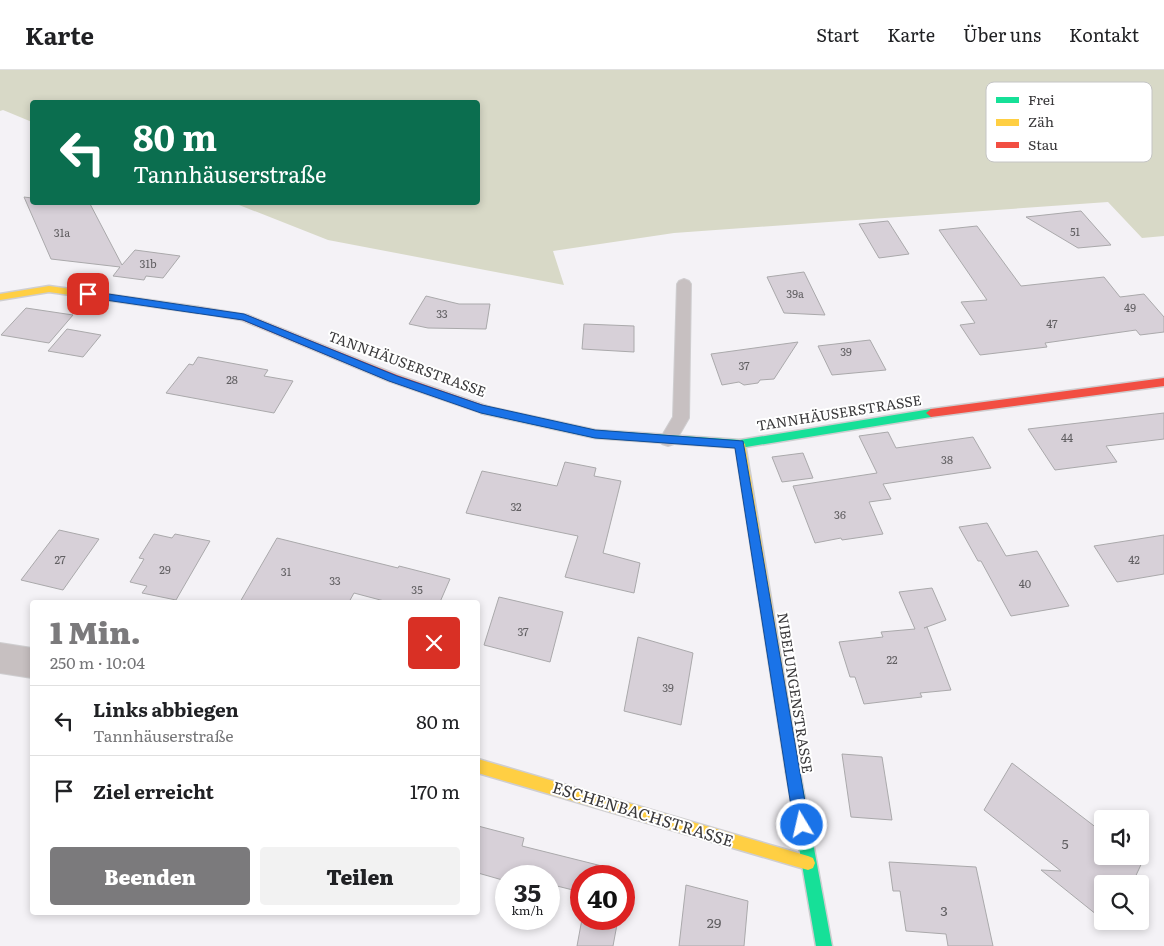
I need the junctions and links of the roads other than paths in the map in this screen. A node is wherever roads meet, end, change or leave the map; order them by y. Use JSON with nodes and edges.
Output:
{"nodes":[{"id":1,"x":684,"y":284,"type":"dead end"},
{"id":2,"x":3,"y":295,"type":"edge"},
{"id":3,"x":1164,"y":382,"type":"edge"},
{"id":4,"x":668,"y":439,"type":"junction"},
{"id":5,"x":740,"y":444,"type":"junction"},
{"id":6,"x":0,"y":658,"type":"edge"},
{"id":7,"x":30,"y":663,"type":"edge"},
{"id":8,"x":480,"y":767,"type":"edge"},
{"id":9,"x":808,"y":863,"type":"junction"},
{"id":10,"x":824,"y":946,"type":"edge"}],
"edges":[{"from":1,"to":4,"type":"lane"},
{"from":2,"to":4,"type":"street","name":"TANNHÄUSERSTRASSE"},
{"from":3,"to":5,"type":"street","name":"TANNHÄUSERSTRASSE"},
{"from":4,"to":5,"type":"street","name":"TANNHÄUSERSTRASSE"},
{"from":5,"to":9,"type":"street","name":"NIBELUNGENSTRASSE"},
{"from":6,"to":7,"type":"street"},
{"from":8,"to":9,"type":"street","name":"ESCHENBACHSTRASSE"},
{"from":9,"to":10,"type":"street","name":"NIBELUNGENSTRASSE"}]}
